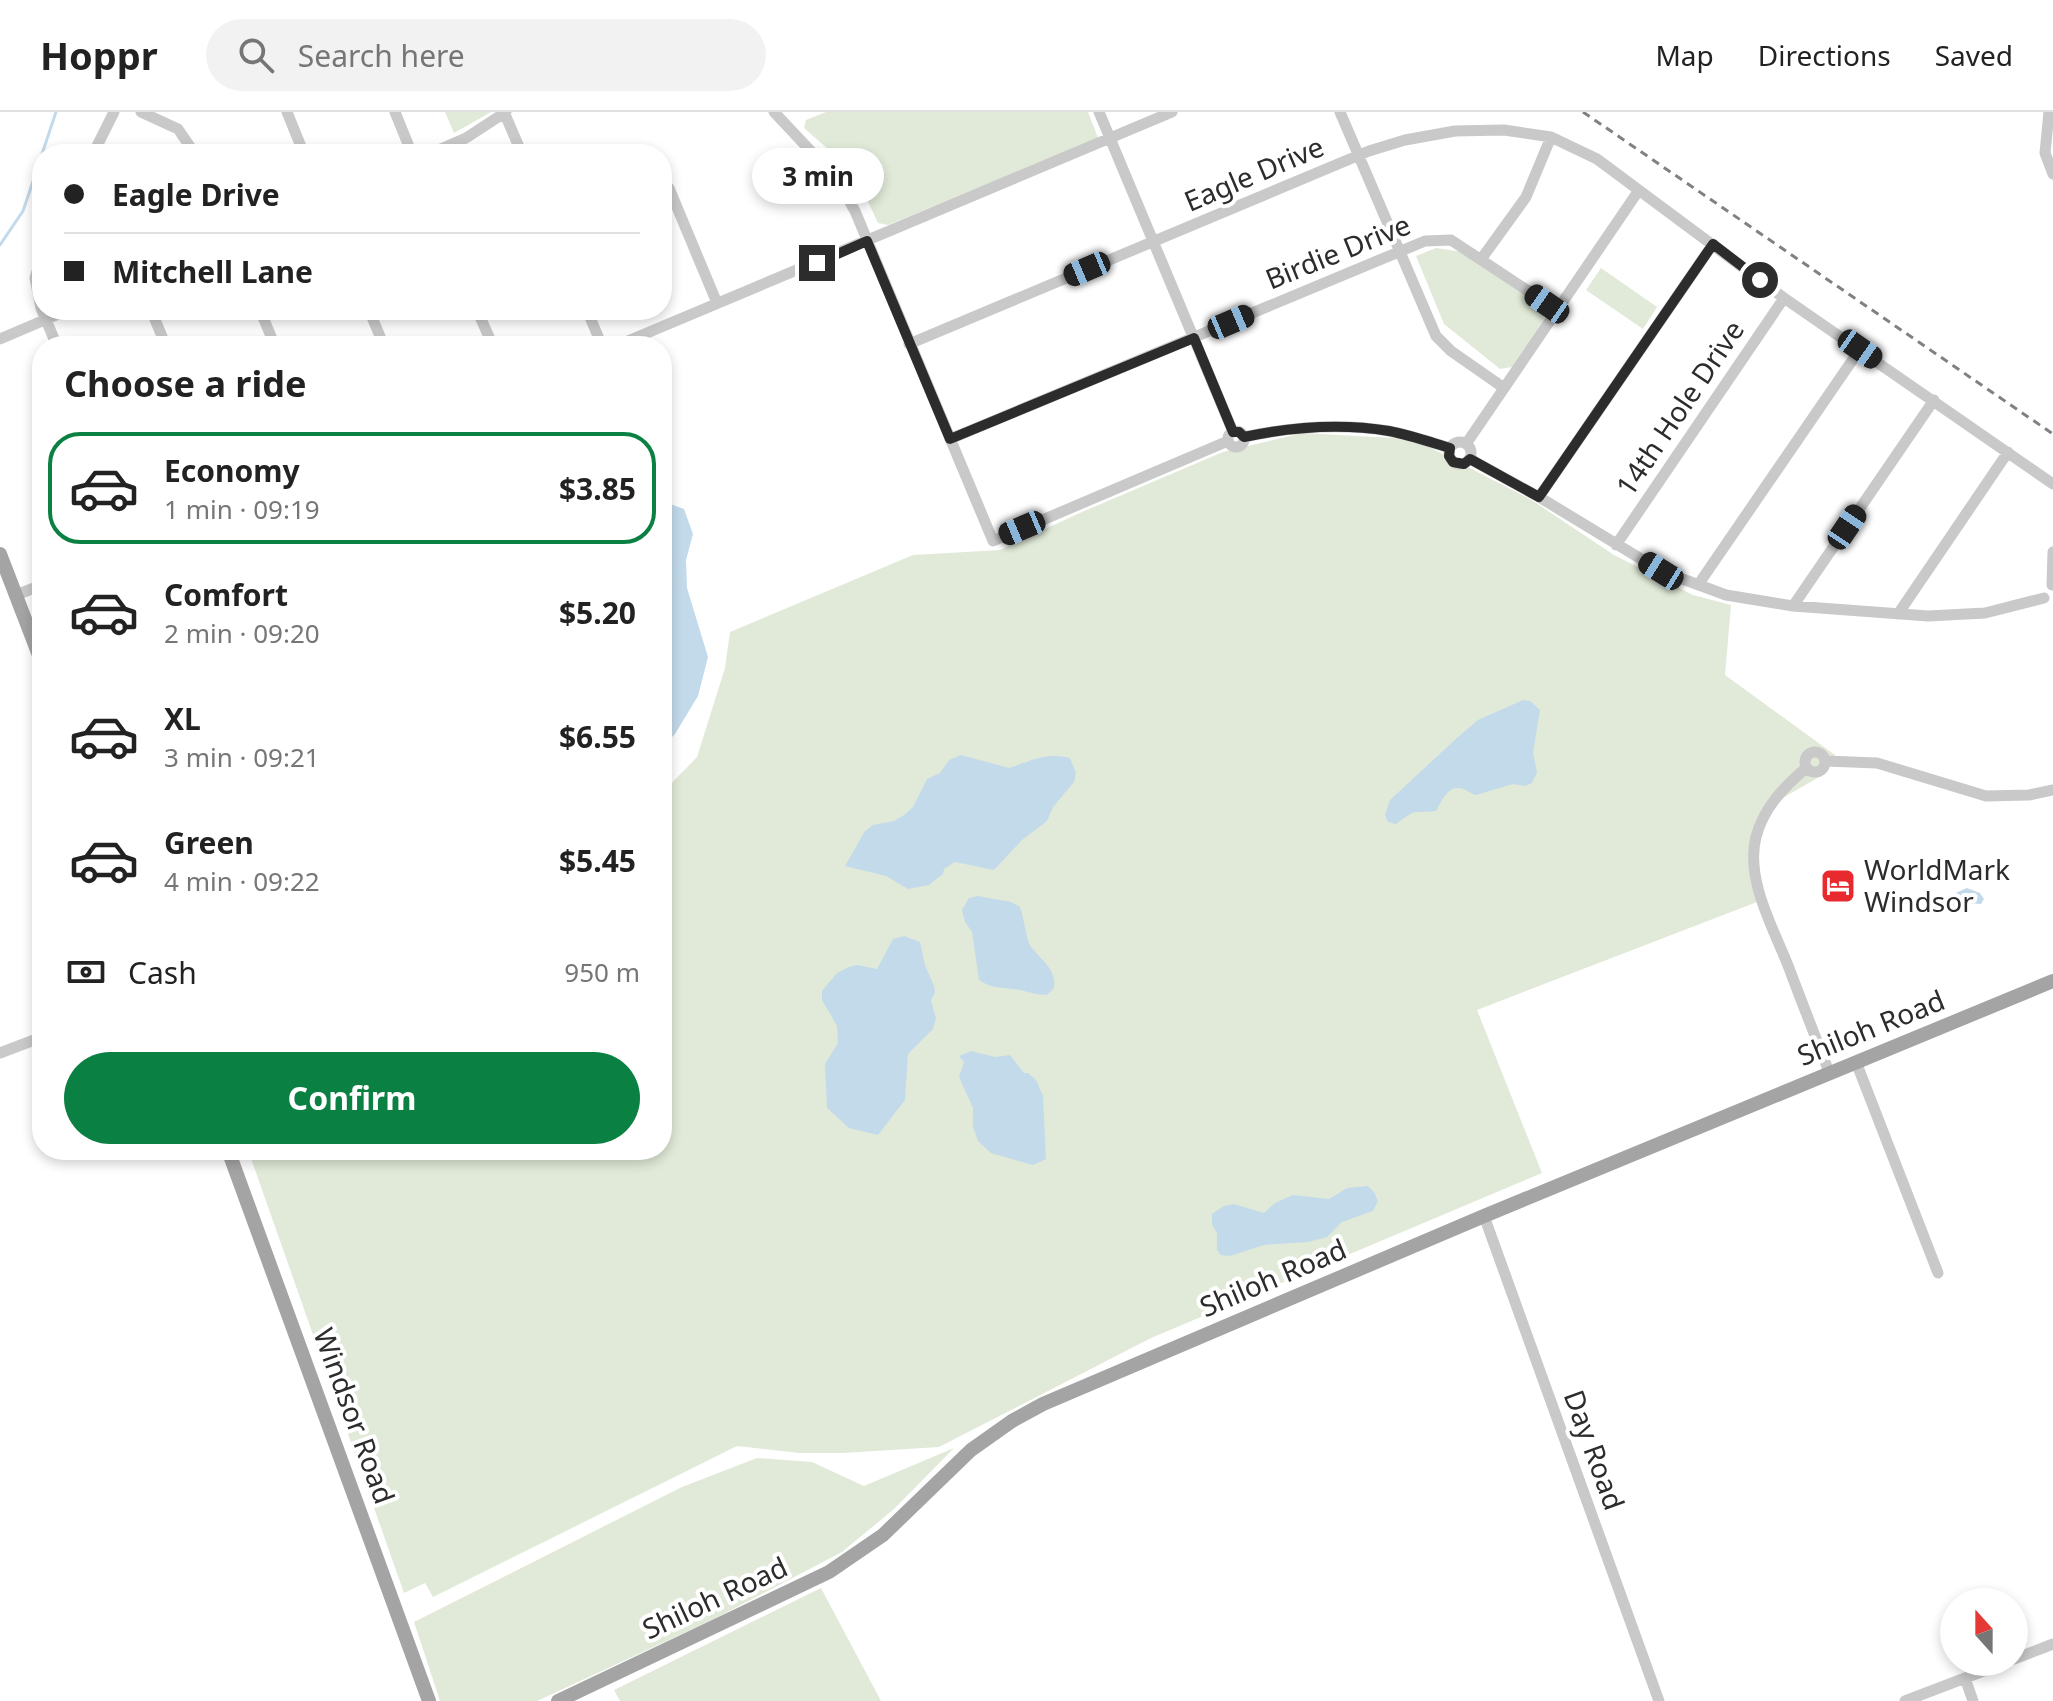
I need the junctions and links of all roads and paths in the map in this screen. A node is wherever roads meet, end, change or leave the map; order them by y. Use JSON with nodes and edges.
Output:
{"nodes":[{"id":1,"x":114,"y":112,"type":"edge"},
{"id":2,"x":141,"y":112,"type":"edge"},
{"id":3,"x":287,"y":112,"type":"edge"},
{"id":4,"x":395,"y":112,"type":"edge"},
{"id":5,"x":505,"y":112,"type":"edge"},
{"id":6,"x":789,"y":112,"type":"edge"},
{"id":7,"x":1099,"y":112,"type":"edge"},
{"id":8,"x":1172,"y":112,"type":"edge"},
{"id":9,"x":1340,"y":112,"type":"edge"},
{"id":10,"x":2049,"y":112,"type":"edge"},
{"id":11,"x":775,"y":115,"type":"edge"},
{"id":12,"x":1551,"y":137,"type":"junction"},
{"id":13,"x":1110,"y":138,"type":"junction"},
{"id":14,"x":98,"y":144,"type":"edge"},
{"id":15,"x":188,"y":144,"type":"edge"},
{"id":16,"x":300,"y":144,"type":"edge"},
{"id":17,"x":408,"y":144,"type":"edge"},
{"id":18,"x":452,"y":144,"type":"edge"},
{"id":19,"x":518,"y":144,"type":"edge"},
{"id":20,"x":1359,"y":155,"type":"junction"},
{"id":21,"x":2053,"y":174,"type":"edge"},
{"id":22,"x":1639,"y":190,"type":"junction"},
{"id":23,"x":672,"y":195,"type":"edge"},
{"id":24,"x":867,"y":241,"type":"junction"},
{"id":25,"x":1153,"y":242,"type":"junction"},
{"id":26,"x":1713,"y":244,"type":"junction"},
{"id":27,"x":1399,"y":252,"type":"junction"},
{"id":28,"x":1482,"y":258,"type":"junction"},
{"id":29,"x":1784,"y":298,"type":"junction"},
{"id":30,"x":717,"y":303,"type":"junction"},
{"id":31,"x":1557,"y":310,"type":"junction"},
{"id":32,"x":46,"y":320,"type":"joint"},
{"id":33,"x":53,"y":336,"type":"edge"},
{"id":34,"x":639,"y":336,"type":"edge"},
{"id":35,"x":1194,"y":338,"type":"junction"},
{"id":36,"x":0,"y":339,"type":"edge"},
{"id":37,"x":909,"y":344,"type":"junction"},
{"id":38,"x":1860,"y":349,"type":"junction"},
{"id":39,"x":1504,"y":388,"type":"junction"},
{"id":40,"x":1934,"y":400,"type":"junction"},
{"id":41,"x":1235,"y":437,"type":"junction"},
{"id":42,"x":950,"y":439,"type":"junction"},
{"id":43,"x":1466,"y":444,"type":"junction"},
{"id":44,"x":1450,"y":448,"type":"junction"},
{"id":45,"x":2008,"y":452,"type":"junction"},
{"id":46,"x":1470,"y":459,"type":"junction"},
{"id":47,"x":2053,"y":484,"type":"edge"},
{"id":48,"x":1539,"y":497,"type":"junction"},
{"id":49,"x":1616,"y":545,"type":"junction"},
{"id":50,"x":2053,"y":552,"type":"edge"},
{"id":51,"x":0,"y":554,"type":"edge"},
{"id":52,"x":1698,"y":585,"type":"junction"},
{"id":53,"x":2052,"y":585,"type":"edge"},
{"id":54,"x":32,"y":589,"type":"edge"},
{"id":55,"x":16,"y":595,"type":"junction"},
{"id":56,"x":2049,"y":602,"type":"edge"},
{"id":57,"x":1793,"y":606,"type":"junction"},
{"id":58,"x":1898,"y":614,"type":"junction"},
{"id":59,"x":32,"y":637,"type":"edge"},
{"id":60,"x":2053,"y":790,"type":"edge"},
{"id":61,"x":2053,"y":981,"type":"edge"},
{"id":62,"x":32,"y":1041,"type":"edge"},
{"id":63,"x":0,"y":1053,"type":"edge"},
{"id":64,"x":1856,"y":1062,"type":"junction"},
{"id":65,"x":1829,"y":1072,"type":"junction"},
{"id":66,"x":232,"y":1160,"type":"edge"},
{"id":67,"x":1484,"y":1216,"type":"junction"},
{"id":68,"x":1938,"y":1273,"type":"dead end"},
{"id":69,"x":2053,"y":1644,"type":"edge"},
{"id":70,"x":2028,"y":1654,"type":"edge"},
{"id":71,"x":1970,"y":1676,"type":"edge"},
{"id":72,"x":1965,"y":1678,"type":"junction"},
{"id":73,"x":429,"y":1701,"type":"edge"},
{"id":74,"x":558,"y":1701,"type":"edge"},
{"id":75,"x":1659,"y":1701,"type":"edge"},
{"id":76,"x":1905,"y":1701,"type":"edge"},
{"id":77,"x":1973,"y":1701,"type":"edge"}],
"edges":[{"from":1,"to":14,"type":"street"},
{"from":2,"to":15,"type":"street"},
{"from":3,"to":16,"type":"street"},
{"from":4,"to":17,"type":"street"},
{"from":5,"to":18,"type":"street"},
{"from":5,"to":19,"type":"street"},
{"from":6,"to":11,"type":"street"},
{"from":7,"to":13,"type":"street"},
{"from":8,"to":13,"type":"street"},
{"from":9,"to":20,"type":"street"},
{"from":10,"to":21,"type":"street"},
{"from":11,"to":24,"type":"street"},
{"from":12,"to":20,"type":"street","name":"Eagle Drive"},
{"from":12,"to":22,"type":"street","name":"Eagle Drive"},
{"from":12,"to":28,"type":"street"},
{"from":13,"to":24,"type":"street"},
{"from":13,"to":25,"type":"street"},
{"from":20,"to":25,"type":"street","name":"Eagle Drive"},
{"from":20,"to":27,"type":"street"},
{"from":22,"to":26,"type":"street","name":"Eagle Drive"},
{"from":22,"to":31,"type":"street"},
{"from":23,"to":30,"type":"street"},
{"from":24,"to":30,"type":"street"},
{"from":24,"to":37,"type":"street"},
{"from":25,"to":35,"type":"street"},
{"from":25,"to":37,"type":"street","name":"Eagle Drive"},
{"from":26,"to":29,"type":"street","name":"Eagle Drive"},
{"from":26,"to":48,"type":"street"},
{"from":27,"to":28,"type":"street","name":"Birdie Drive"},
{"from":27,"to":35,"type":"street","name":"Birdie Drive"},
{"from":27,"to":39,"type":"street"},
{"from":28,"to":31,"type":"street","name":"Birdie Drive"},
{"from":29,"to":38,"type":"street","name":"Eagle Drive"},
{"from":29,"to":49,"type":"street","name":"14th Hole Drive"},
{"from":30,"to":34,"type":"street"},
{"from":31,"to":39,"type":"street"},
{"from":32,"to":33,"type":"street"},
{"from":32,"to":36,"type":"street"},
{"from":35,"to":41,"type":"street"},
{"from":35,"to":42,"type":"street","name":"Birdie Drive"},
{"from":37,"to":42,"type":"street"},
{"from":38,"to":40,"type":"street","name":"Eagle Drive"},
{"from":38,"to":52,"type":"street"},
{"from":39,"to":43,"type":"street"},
{"from":40,"to":45,"type":"street","name":"Eagle Drive"},
{"from":40,"to":57,"type":"street"},
{"from":41,"to":42,"type":"street"},
{"from":41,"to":44,"type":"street"},
{"from":43,"to":44,"type":"street"},
{"from":43,"to":46,"type":"street"},
{"from":44,"to":46,"type":"street"},
{"from":45,"to":47,"type":"street","name":"Eagle Drive"},
{"from":45,"to":58,"type":"street"},
{"from":46,"to":48,"type":"street"},
{"from":48,"to":49,"type":"street"},
{"from":49,"to":52,"type":"street"},
{"from":50,"to":53,"type":"street"},
{"from":51,"to":55,"type":"main road"},
{"from":52,"to":57,"type":"street"},
{"from":53,"to":56,"type":"street"},
{"from":54,"to":55,"type":"street"},
{"from":55,"to":59,"type":"main road"},
{"from":56,"to":58,"type":"street"},
{"from":57,"to":58,"type":"street"},
{"from":60,"to":65,"type":"street"},
{"from":61,"to":64,"type":"main road","name":"Shiloh Road"},
{"from":62,"to":63,"type":"street"},
{"from":64,"to":65,"type":"main road","name":"Shiloh Road"},
{"from":64,"to":68,"type":"street"},
{"from":65,"to":67,"type":"main road","name":"Shiloh Road"},
{"from":66,"to":73,"type":"main road","name":"Windsor Road"},
{"from":67,"to":74,"type":"main road","name":"Shiloh Road"},
{"from":67,"to":75,"type":"street","name":"Day Road"},
{"from":69,"to":70,"type":"street"},
{"from":71,"to":72,"type":"street"},
{"from":72,"to":76,"type":"street"},
{"from":72,"to":77,"type":"street"}]}
